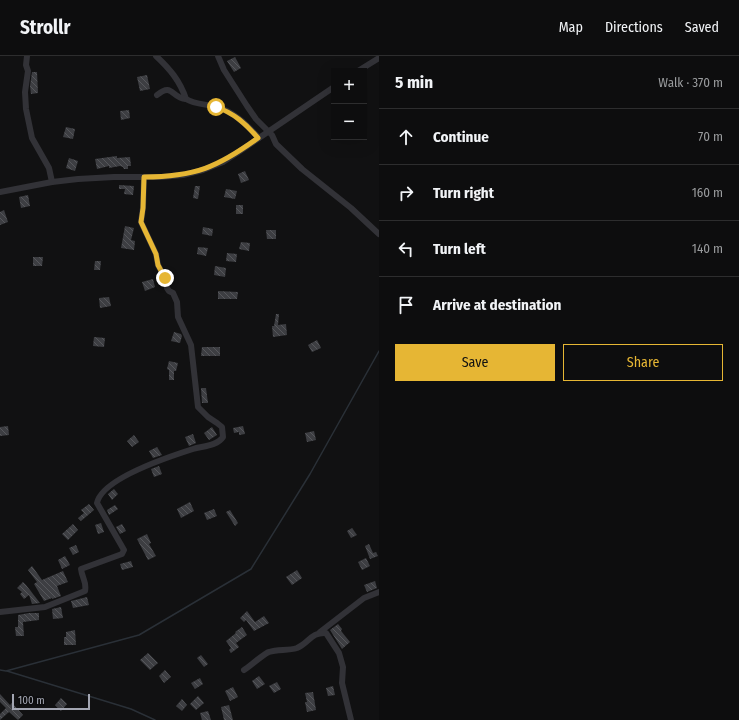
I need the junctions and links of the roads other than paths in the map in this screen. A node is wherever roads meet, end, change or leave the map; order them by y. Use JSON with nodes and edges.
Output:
{"nodes":[{"id":1,"x":27,"y":56,"type":"edge"},
{"id":2,"x":156,"y":56,"type":"edge"},
{"id":3,"x":218,"y":56,"type":"edge"},
{"id":4,"x":379,"y":58,"type":"edge"},
{"id":5,"x":363,"y":68,"type":"edge"},
{"id":6,"x":331,"y":89,"type":"edge"},
{"id":7,"x":157,"y":95,"type":"dead end"},
{"id":8,"x":186,"y":99,"type":"junction"},
{"id":9,"x":268,"y":132,"type":"junction"},
{"id":10,"x":258,"y":138,"type":"junction"},
{"id":11,"x":144,"y":177,"type":"junction"},
{"id":12,"x":52,"y":182,"type":"junction"},
{"id":13,"x":0,"y":192,"type":"edge"},
{"id":14,"x":379,"y":234,"type":"edge"},
{"id":15,"x":379,"y":592,"type":"edge"},
{"id":16,"x":0,"y":612,"type":"edge"},
{"id":17,"x":320,"y":632,"type":"junction"},
{"id":18,"x":244,"y":670,"type":"dead end"},
{"id":19,"x":352,"y":720,"type":"edge"}],
"edges":[{"from":1,"to":12,"type":"street"},
{"from":2,"to":8,"type":"street"},
{"from":3,"to":9,"type":"street"},
{"from":4,"to":5,"type":"street"},
{"from":6,"to":9,"type":"street"},
{"from":7,"to":8,"type":"street"},
{"from":8,"to":10,"type":"street"},
{"from":9,"to":10,"type":"street"},
{"from":9,"to":14,"type":"street"},
{"from":10,"to":11,"type":"street"},
{"from":11,"to":12,"type":"street"},
{"from":11,"to":16,"type":"street"},
{"from":12,"to":13,"type":"street"},
{"from":15,"to":17,"type":"street"},
{"from":17,"to":18,"type":"street"},
{"from":17,"to":19,"type":"street"}]}
